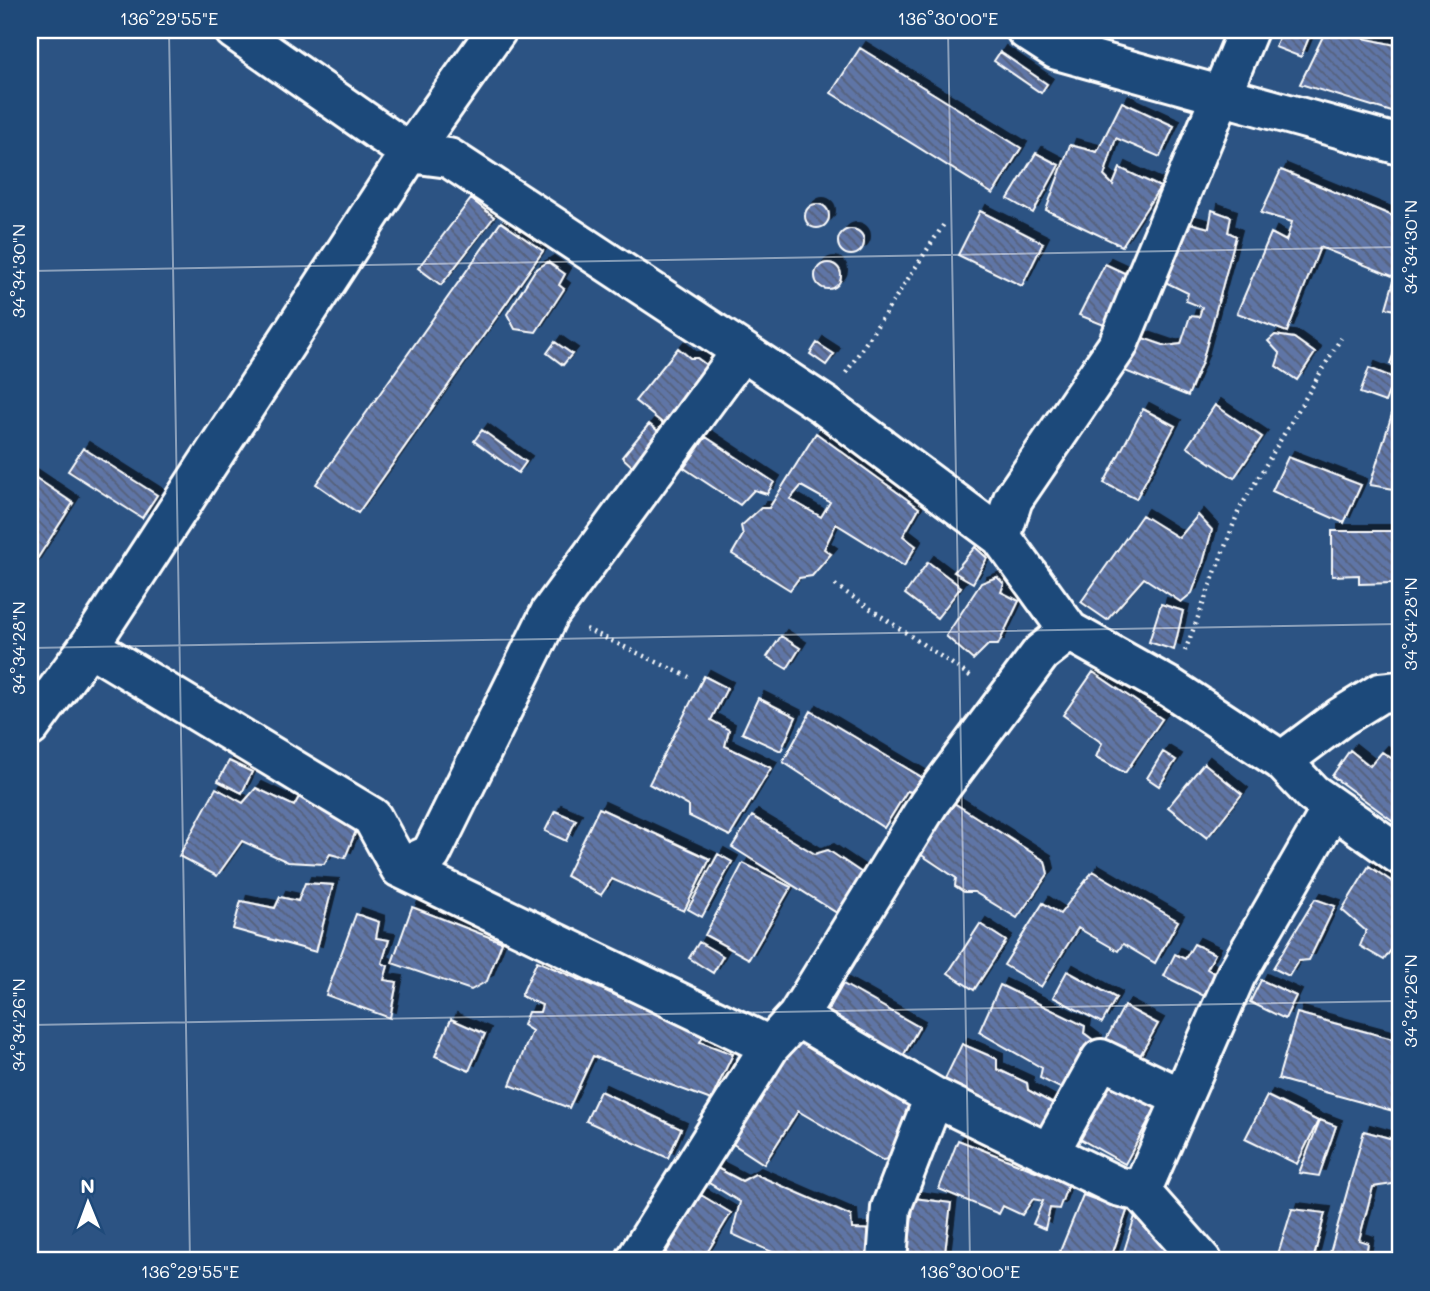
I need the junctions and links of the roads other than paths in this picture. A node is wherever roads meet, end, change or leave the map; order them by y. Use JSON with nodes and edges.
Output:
{"nodes":[{"id":1,"x":234,"y":30,"type":"edge"},
{"id":2,"x":497,"y":30,"type":"edge"},
{"id":3,"x":1026,"y":30,"type":"edge"},
{"id":4,"x":1248,"y":30,"type":"edge"},
{"id":5,"x":1222,"y":95,"type":"junction"},
{"id":6,"x":1400,"y":145,"type":"edge"},
{"id":7,"x":411,"y":153,"type":"junction"},
{"id":8,"x":742,"y":351,"type":"junction"},
{"id":9,"x":1002,"y":537,"type":"junction"},
{"id":10,"x":1069,"y":631,"type":"junction"},
{"id":11,"x":89,"y":646,"type":"junction"},
{"id":12,"x":1400,"y":691,"type":"edge"},
{"id":13,"x":30,"y":727,"type":"edge"},
{"id":14,"x":1282,"y":761,"type":"junction"},
{"id":15,"x":1332,"y":808,"type":"junction"},
{"id":16,"x":1400,"y":855,"type":"edge"},
{"id":17,"x":400,"y":868,"type":"junction"},
{"id":18,"x":797,"y":1017,"type":"junction"},
{"id":19,"x":770,"y":1046,"type":"junction"},
{"id":20,"x":934,"y":1097,"type":"junction"},
{"id":21,"x":1182,"y":1098,"type":"junction"},
{"id":22,"x":1049,"y":1153,"type":"junction"},
{"id":23,"x":1141,"y":1192,"type":"junction"},
{"id":24,"x":635,"y":1261,"type":"edge"},
{"id":25,"x":887,"y":1261,"type":"edge"},
{"id":26,"x":1202,"y":1261,"type":"edge"}],
"edges":[{"from":1,"to":7,"type":"street"},
{"from":2,"to":7,"type":"street"},
{"from":3,"to":5,"type":"street"},
{"from":4,"to":5,"type":"street"},
{"from":5,"to":6,"type":"street"},
{"from":5,"to":9,"type":"street"},
{"from":7,"to":8,"type":"street"},
{"from":7,"to":11,"type":"street"},
{"from":8,"to":9,"type":"street"},
{"from":8,"to":17,"type":"street"},
{"from":9,"to":10,"type":"street"},
{"from":10,"to":14,"type":"street"},
{"from":10,"to":18,"type":"street"},
{"from":11,"to":13,"type":"street"},
{"from":11,"to":17,"type":"street"},
{"from":12,"to":14,"type":"street"},
{"from":14,"to":15,"type":"street"},
{"from":15,"to":16,"type":"street"},
{"from":15,"to":21,"type":"street"},
{"from":17,"to":19,"type":"street"},
{"from":18,"to":19,"type":"street"},
{"from":18,"to":20,"type":"street"},
{"from":19,"to":24,"type":"street"},
{"from":20,"to":22,"type":"street"},
{"from":20,"to":25,"type":"street"},
{"from":21,"to":22,"type":"street"},
{"from":21,"to":23,"type":"street"},
{"from":22,"to":23,"type":"street"},
{"from":23,"to":26,"type":"street"}]}
